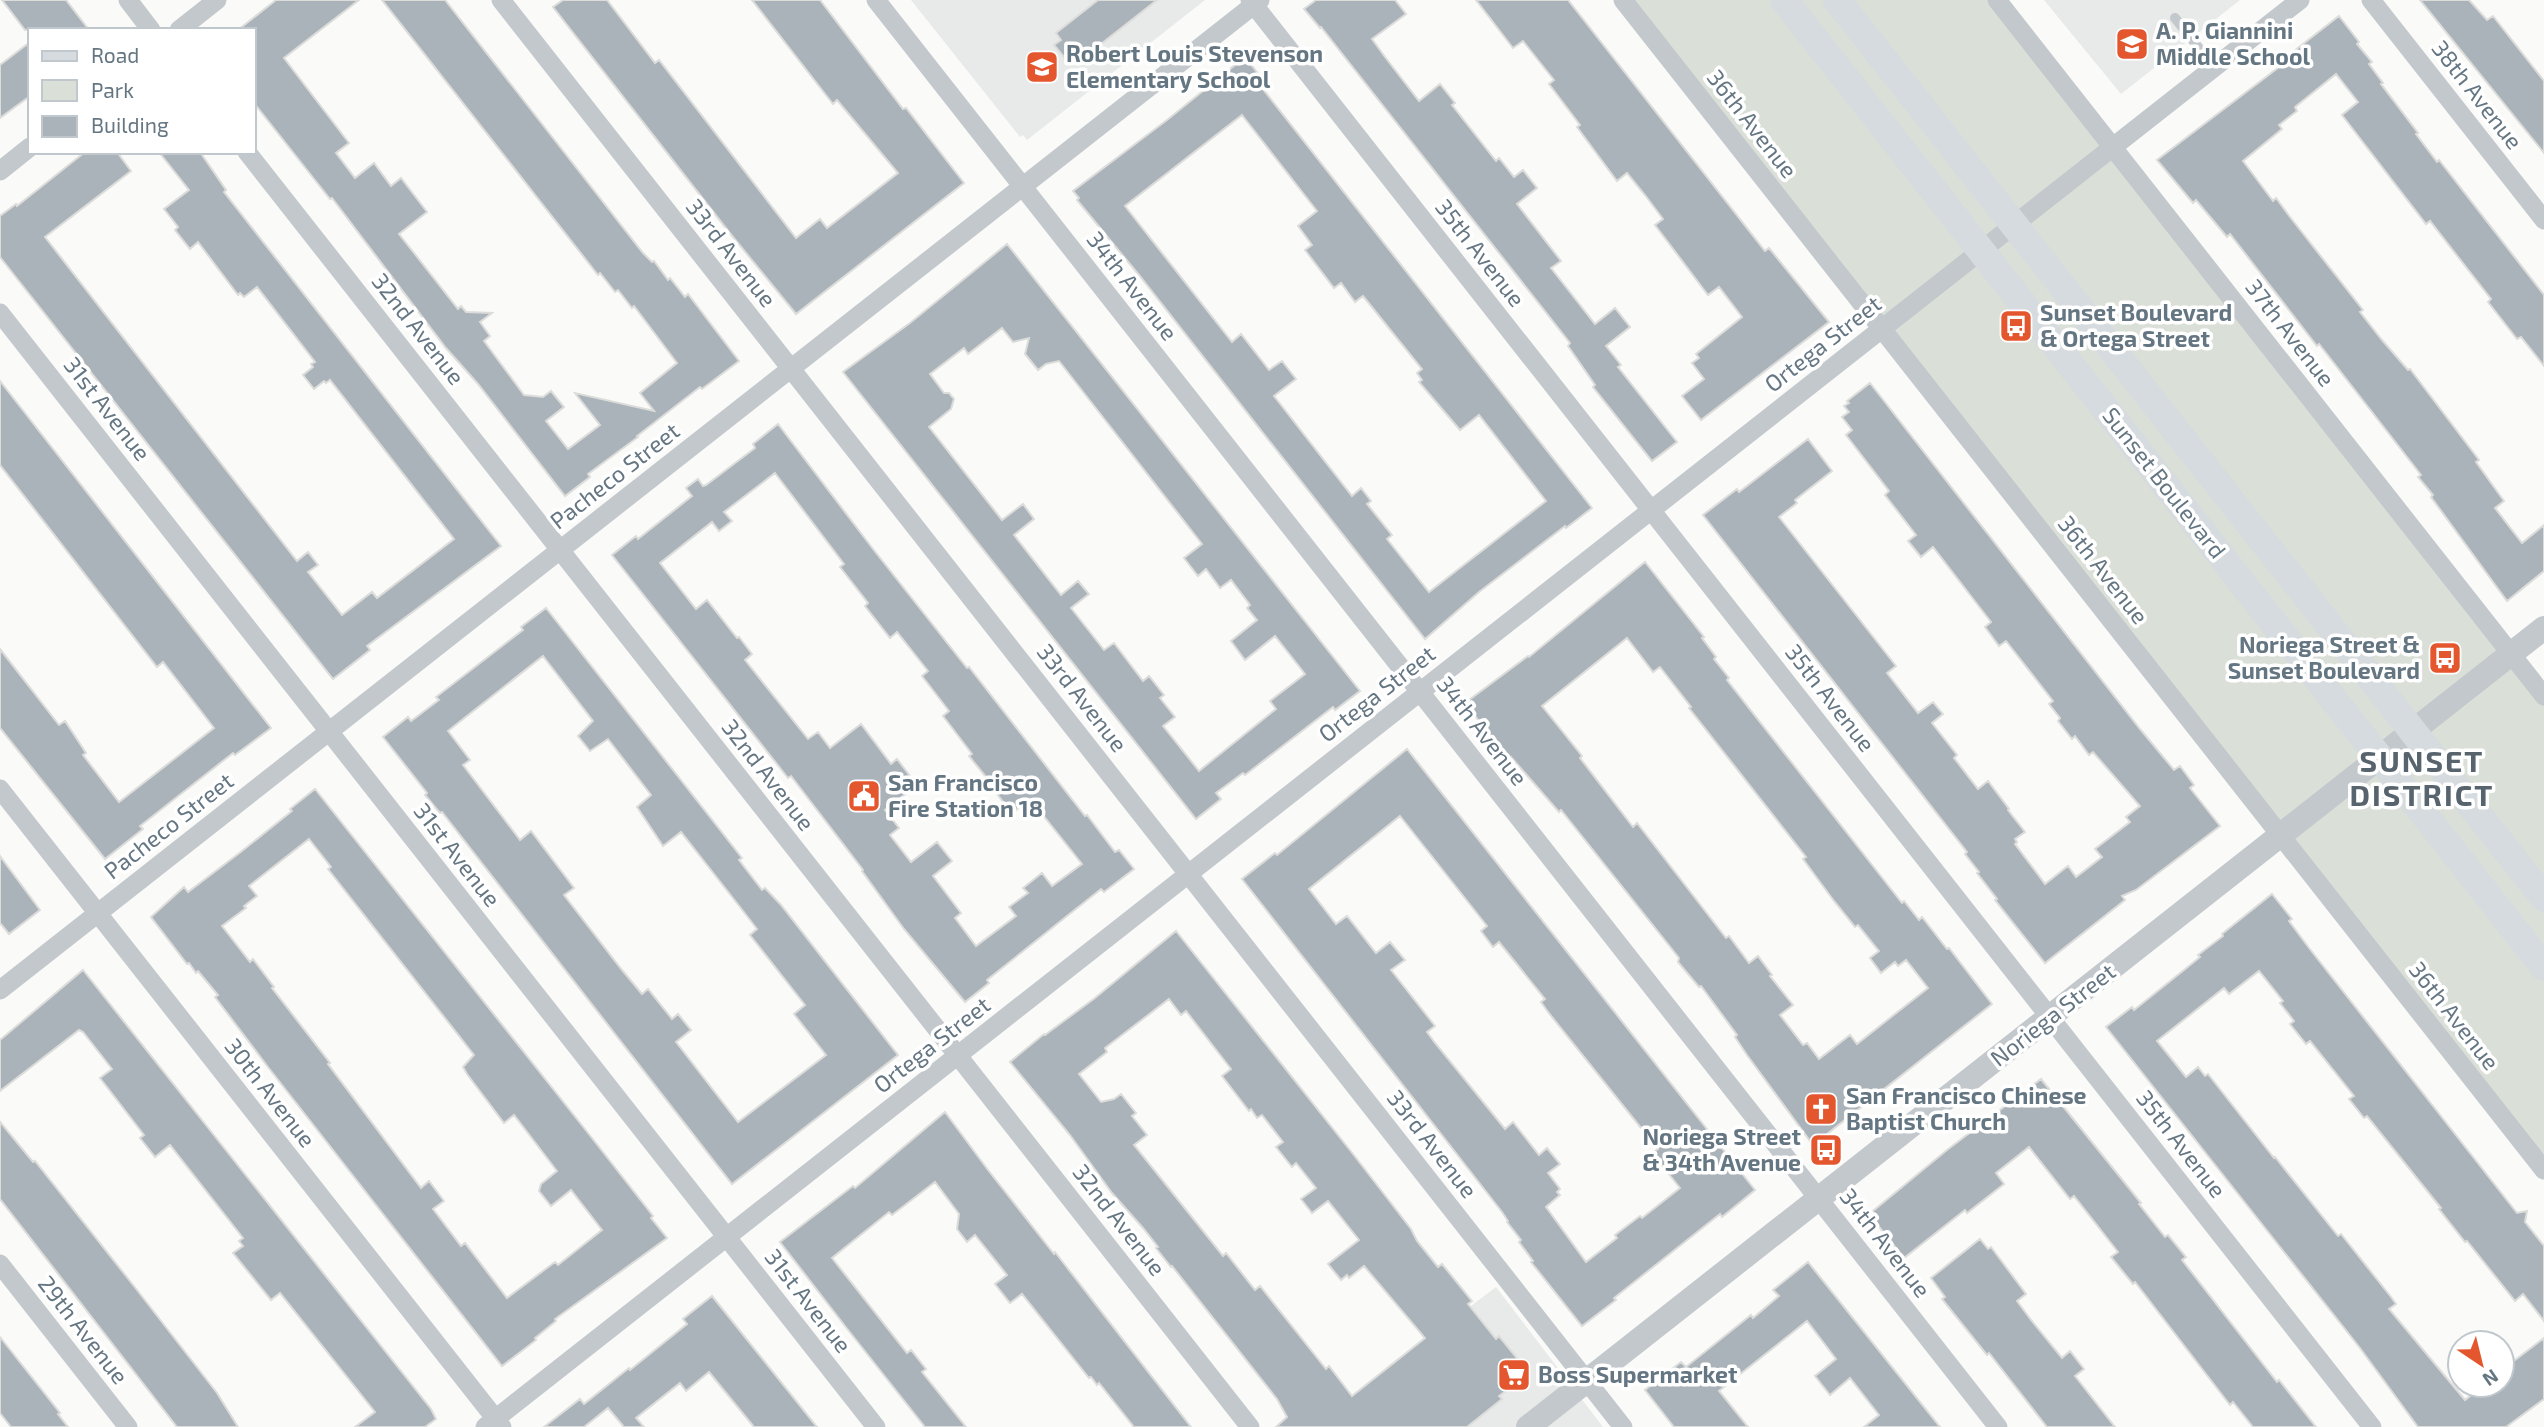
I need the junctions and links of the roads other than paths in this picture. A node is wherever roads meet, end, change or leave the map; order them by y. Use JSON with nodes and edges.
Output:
{"nodes":[{"id":1,"x":128,"y":0,"type":"edge"},
{"id":2,"x":217,"y":0,"type":"edge"},
{"id":3,"x":501,"y":0,"type":"edge"},
{"id":4,"x":876,"y":0,"type":"edge"},
{"id":5,"x":1623,"y":0,"type":"edge"},
{"id":6,"x":1784,"y":0,"type":"edge"},
{"id":7,"x":1837,"y":0,"type":"edge"},
{"id":8,"x":1997,"y":0,"type":"edge"},
{"id":9,"x":2300,"y":0,"type":"edge"},
{"id":10,"x":2371,"y":0,"type":"edge"},
{"id":11,"x":1254,"y":2,"type":"edge"},
{"id":12,"x":2175,"y":18,"type":"dead end"},
{"id":13,"x":149,"y":28,"type":"edge"},
{"id":14,"x":182,"y":28,"type":"edge"},
{"id":15,"x":2214,"y":67,"type":"junction"},
{"id":16,"x":2113,"y":147,"type":"junction"},
{"id":17,"x":28,"y":149,"type":"edge"},
{"id":18,"x":249,"y":154,"type":"edge"},
{"id":19,"x":0,"y":171,"type":"edge"},
{"id":20,"x":1023,"y":186,"type":"junction"},
{"id":21,"x":2544,"y":220,"type":"edge"},
{"id":22,"x":2014,"y":225,"type":"junction"},
{"id":23,"x":1981,"y":251,"type":"junction"},
{"id":24,"x":0,"y":313,"type":"edge"},
{"id":25,"x":1882,"y":329,"type":"junction"},
{"id":26,"x":791,"y":368,"type":"junction"},
{"id":27,"x":1651,"y":510,"type":"junction"},
{"id":28,"x":561,"y":550,"type":"junction"},
{"id":29,"x":2544,"y":628,"type":"edge"},
{"id":30,"x":2511,"y":654,"type":"junction"},
{"id":31,"x":1420,"y":692,"type":"junction"},
{"id":32,"x":2544,"y":696,"type":"edge"},
{"id":33,"x":329,"y":732,"type":"junction"},
{"id":34,"x":2413,"y":732,"type":"junction"},
{"id":35,"x":2379,"y":758,"type":"junction"},
{"id":36,"x":0,"y":789,"type":"edge"},
{"id":37,"x":2281,"y":835,"type":"junction"},
{"id":38,"x":1189,"y":874,"type":"junction"},
{"id":39,"x":2544,"y":898,"type":"edge"},
{"id":40,"x":98,"y":913,"type":"junction"},
{"id":41,"x":2544,"y":967,"type":"edge"},
{"id":42,"x":0,"y":990,"type":"edge"},
{"id":43,"x":2050,"y":1017,"type":"junction"},
{"id":44,"x":958,"y":1055,"type":"junction"},
{"id":45,"x":2544,"y":1170,"type":"edge"},
{"id":46,"x":1818,"y":1198,"type":"junction"},
{"id":47,"x":727,"y":1237,"type":"junction"},
{"id":48,"x":0,"y":1264,"type":"edge"},
{"id":49,"x":1587,"y":1381,"type":"junction"},
{"id":50,"x":494,"y":1424,"type":"edge"},
{"id":51,"x":128,"y":1427,"type":"edge"},
{"id":52,"x":876,"y":1427,"type":"edge"},
{"id":53,"x":1250,"y":1427,"type":"edge"},
{"id":54,"x":1528,"y":1427,"type":"edge"},
{"id":55,"x":1623,"y":1427,"type":"edge"},
{"id":56,"x":1998,"y":1427,"type":"edge"},
{"id":57,"x":2372,"y":1427,"type":"edge"}],
"edges":[{"from":1,"to":13,"type":"street"},
{"from":2,"to":14,"type":"street"},
{"from":3,"to":26,"type":"street","name":"33rd Avenue"},
{"from":4,"to":20,"type":"street","name":"34th Avenue"},
{"from":5,"to":25,"type":"street","name":"36th Avenue"},
{"from":6,"to":23,"type":"main road","name":"Sunset Boulevard"},
{"from":7,"to":22,"type":"main road","name":"Sunset Boulevard"},
{"from":8,"to":16,"type":"street","name":"37th Avenue"},
{"from":9,"to":15,"type":"street","name":"Ortega Street"},
{"from":10,"to":21,"type":"street","name":"38th Avenue"},
{"from":11,"to":20,"type":"street","name":"Pacheco Street"},
{"from":11,"to":27,"type":"street","name":"35th Avenue"},
{"from":12,"to":15,"type":"lane"},
{"from":15,"to":16,"type":"street","name":"Ortega Street"},
{"from":16,"to":22,"type":"street","name":"Ortega Street"},
{"from":16,"to":30,"type":"street","name":"37th Avenue"},
{"from":17,"to":19,"type":"street"},
{"from":18,"to":28,"type":"street","name":"32nd Avenue"},
{"from":20,"to":26,"type":"street","name":"Pacheco Street"},
{"from":20,"to":31,"type":"street","name":"34th Avenue"},
{"from":22,"to":23,"type":"street","name":"Ortega Street"},
{"from":22,"to":34,"type":"main road","name":"Sunset Boulevard"},
{"from":23,"to":25,"type":"street","name":"Ortega Street"},
{"from":23,"to":35,"type":"main road","name":"Sunset Boulevard"},
{"from":24,"to":33,"type":"street","name":"31st Avenue"},
{"from":25,"to":27,"type":"street","name":"Ortega Street"},
{"from":25,"to":37,"type":"street","name":"36th Avenue"},
{"from":26,"to":28,"type":"street","name":"Pacheco Street"},
{"from":26,"to":38,"type":"street","name":"33rd Avenue"},
{"from":27,"to":31,"type":"street","name":"Ortega Street"},
{"from":27,"to":43,"type":"street","name":"35th Avenue"},
{"from":28,"to":33,"type":"street","name":"Pacheco Street"},
{"from":28,"to":44,"type":"street","name":"32nd Avenue"},
{"from":29,"to":30,"type":"street","name":"Noriega Street"},
{"from":30,"to":32,"type":"street","name":"37th Avenue"},
{"from":30,"to":34,"type":"street","name":"Noriega Street"},
{"from":31,"to":38,"type":"street","name":"Ortega Street"},
{"from":31,"to":46,"type":"street","name":"34th Avenue"},
{"from":33,"to":40,"type":"street","name":"Pacheco Street"},
{"from":33,"to":47,"type":"street","name":"31st Avenue"},
{"from":34,"to":35,"type":"street","name":"Noriega Street"},
{"from":34,"to":39,"type":"main road","name":"Sunset Boulevard"},
{"from":35,"to":37,"type":"street","name":"Noriega Street"},
{"from":35,"to":41,"type":"main road","name":"Sunset Boulevard"},
{"from":36,"to":40,"type":"street","name":"30th Avenue"},
{"from":37,"to":43,"type":"street","name":"Noriega Street"},
{"from":37,"to":45,"type":"street","name":"36th Avenue"},
{"from":38,"to":44,"type":"street","name":"Ortega Street"},
{"from":38,"to":49,"type":"street","name":"33rd Avenue"},
{"from":40,"to":42,"type":"street","name":"Pacheco Street"},
{"from":40,"to":50,"type":"street","name":"30th Avenue"},
{"from":43,"to":46,"type":"street","name":"Noriega Street"},
{"from":43,"to":57,"type":"street","name":"35th Avenue"},
{"from":44,"to":47,"type":"street","name":"Ortega Street"},
{"from":44,"to":53,"type":"street","name":"32nd Avenue"},
{"from":46,"to":49,"type":"street","name":"Noriega Street"},
{"from":46,"to":56,"type":"street","name":"34th Avenue"},
{"from":47,"to":50,"type":"street","name":"Ortega Street"},
{"from":47,"to":52,"type":"street","name":"31st Avenue"},
{"from":48,"to":51,"type":"street","name":"29th Avenue"},
{"from":49,"to":54,"type":"street","name":"Noriega Street"},
{"from":49,"to":55,"type":"street","name":"33rd Avenue"}]}
